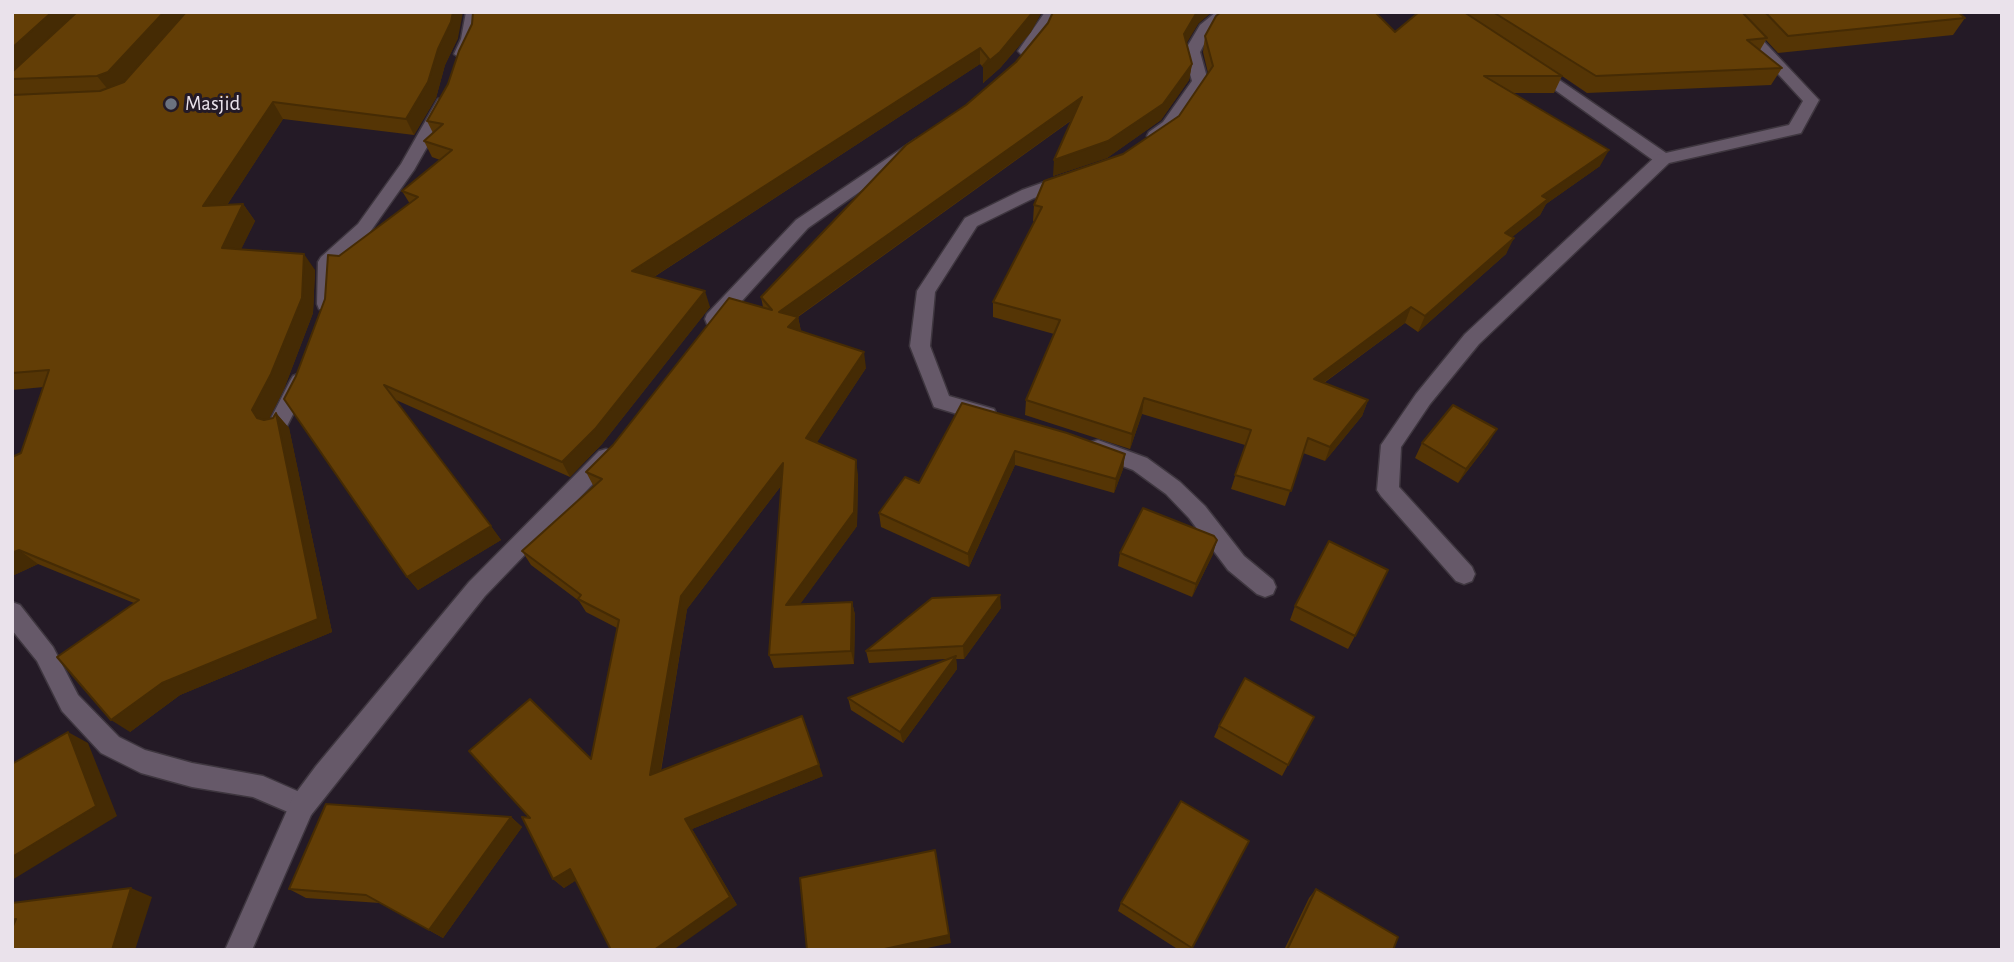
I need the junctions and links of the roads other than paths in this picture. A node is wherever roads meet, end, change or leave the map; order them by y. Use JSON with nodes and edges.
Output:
{"nodes":[{"id":1,"x":473,"y":12,"type":"edge"},
{"id":2,"x":1052,"y":12,"type":"edge"},
{"id":3,"x":1226,"y":12,"type":"edge"},
{"id":4,"x":1728,"y":12,"type":"edge"},
{"id":5,"x":1016,"y":63,"type":"edge"},
{"id":6,"x":1527,"y":63,"type":"edge"},
{"id":7,"x":456,"y":66,"type":"edge"},
{"id":8,"x":449,"y":88,"type":"edge"},
{"id":9,"x":936,"y":130,"type":"edge"},
{"id":10,"x":1136,"y":149,"type":"edge"},
{"id":11,"x":1663,"y":159,"type":"junction"},
{"id":12,"x":1089,"y":173,"type":"edge"},
{"id":13,"x":320,"y":327,"type":"edge"},
{"id":14,"x":702,"y":334,"type":"edge"},
{"id":15,"x":306,"y":365,"type":"edge"},
{"id":16,"x":1006,"y":420,"type":"edge"},
{"id":17,"x":278,"y":424,"type":"edge"},
{"id":18,"x":618,"y":442,"type":"edge"},
{"id":19,"x":1082,"y":442,"type":"edge"},
{"id":20,"x":1464,"y":574,"type":"dead end"},
{"id":21,"x":1265,"y":587,"type":"dead end"},
{"id":22,"x":12,"y":612,"type":"edge"},
{"id":23,"x":302,"y":806,"type":"junction"},
{"id":24,"x":237,"y":950,"type":"edge"}],
"edges":[{"from":1,"to":7,"type":"street"},
{"from":2,"to":5,"type":"street"},
{"from":3,"to":10,"type":"street"},
{"from":4,"to":11,"type":"street"},
{"from":6,"to":11,"type":"street"},
{"from":8,"to":13,"type":"street"},
{"from":9,"to":14,"type":"street"},
{"from":11,"to":20,"type":"street"},
{"from":12,"to":16,"type":"street"},
{"from":15,"to":17,"type":"street"},
{"from":18,"to":23,"type":"street"},
{"from":19,"to":21,"type":"street"},
{"from":22,"to":23,"type":"street"},
{"from":23,"to":24,"type":"street"}]}
